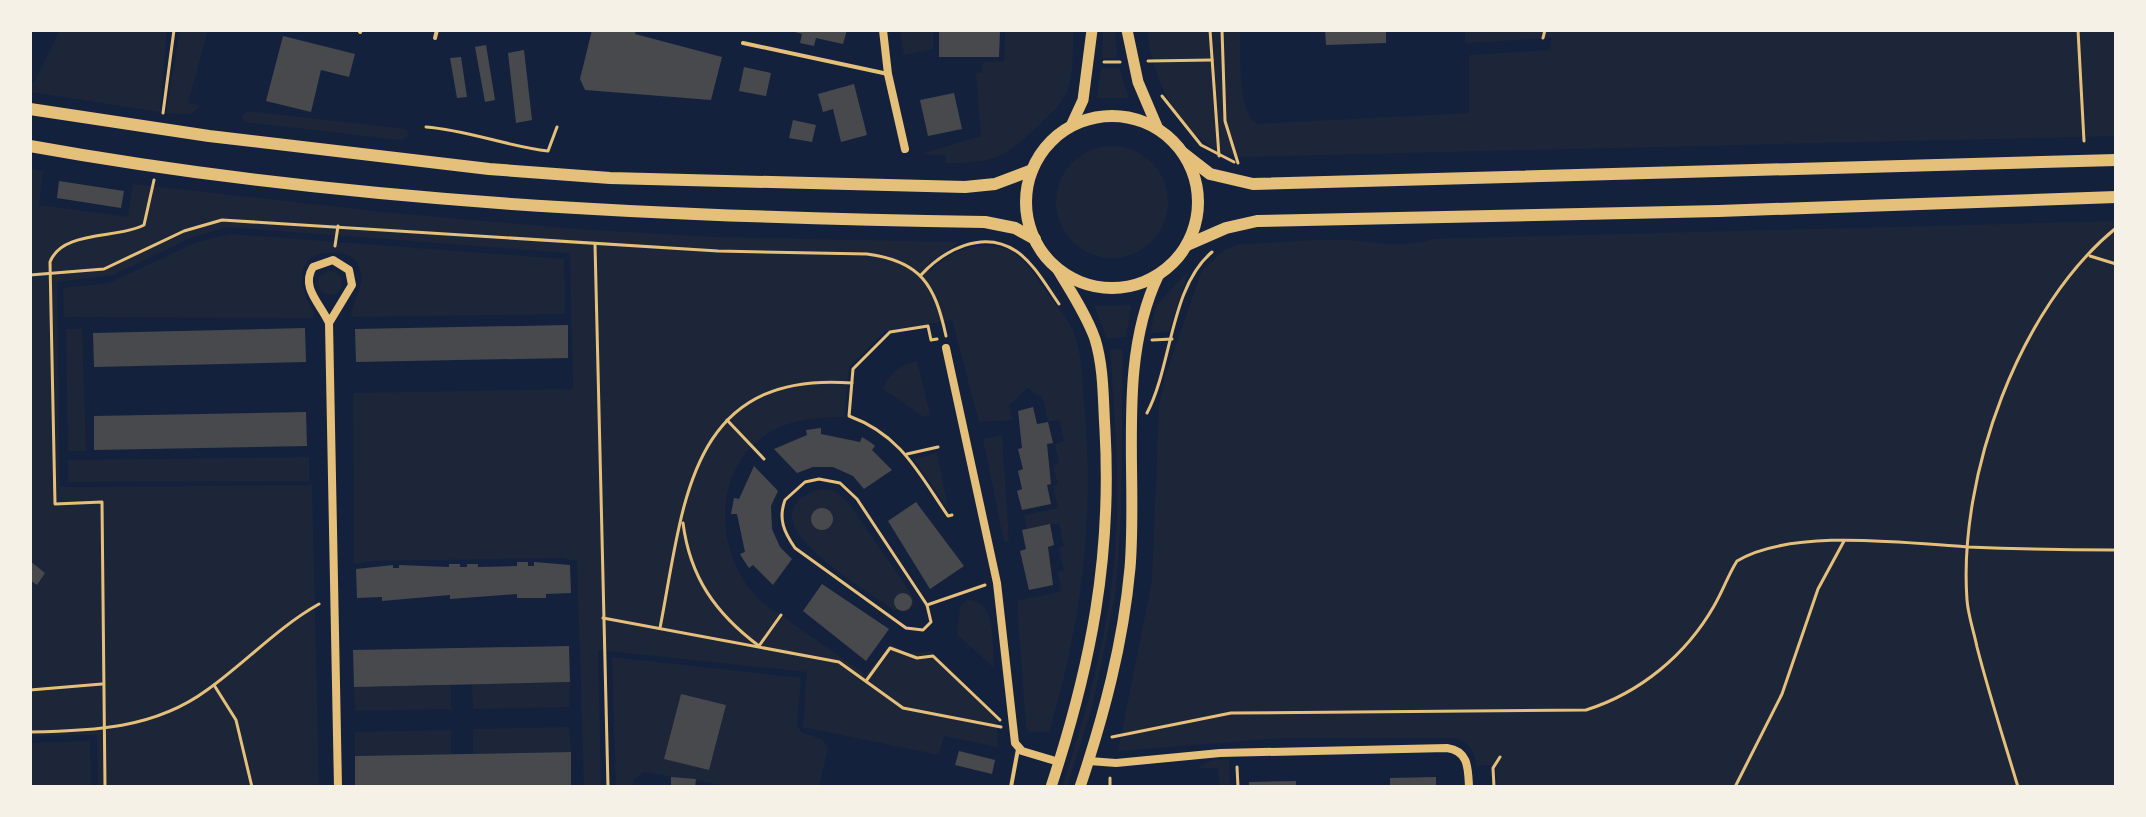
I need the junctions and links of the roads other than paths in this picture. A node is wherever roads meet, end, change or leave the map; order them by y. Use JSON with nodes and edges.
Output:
{"nodes":[{"id":1,"x":437,"y":30,"type":"edge"},
{"id":2,"x":883,"y":30,"type":"edge"},
{"id":3,"x":1092,"y":30,"type":"edge"},
{"id":4,"x":1127,"y":30,"type":"edge"},
{"id":5,"x":435,"y":38,"type":"dead end"},
{"id":6,"x":743,"y":43,"type":"dead end"},
{"id":7,"x":888,"y":74,"type":"junction"},
{"id":8,"x":30,"y":109,"type":"edge"},
{"id":9,"x":1071,"y":126,"type":"junction"},
{"id":10,"x":1158,"y":129,"type":"junction"},
{"id":11,"x":30,"y":146,"type":"edge"},
{"id":12,"x":905,"y":149,"type":"dead end"},
{"id":13,"x":1183,"y":153,"type":"junction"},
{"id":14,"x":2116,"y":160,"type":"edge"},
{"id":15,"x":1032,"y":170,"type":"junction"},
{"id":16,"x":2116,"y":197,"type":"edge"},
{"id":17,"x":1035,"y":239,"type":"junction"},
{"id":18,"x":1187,"y":245,"type":"junction"},
{"id":19,"x":1058,"y":270,"type":"junction"},
{"id":20,"x":1159,"y":274,"type":"junction"},
{"id":21,"x":329,"y":323,"type":"junction"},
{"id":22,"x":946,"y":348,"type":"road end"},
{"id":23,"x":1018,"y":749,"type":"junction"},
{"id":24,"x":1089,"y":761,"type":"junction"},
{"id":25,"x":1059,"y":762,"type":"junction"},
{"id":26,"x":338,"y":787,"type":"edge"},
{"id":27,"x":1011,"y":787,"type":"edge"},
{"id":28,"x":1051,"y":787,"type":"edge"},
{"id":29,"x":1080,"y":787,"type":"edge"},
{"id":30,"x":1469,"y":787,"type":"edge"}],
"edges":[{"from":1,"to":5,"type":"lane"},
{"from":2,"to":7,"type":"street"},
{"from":3,"to":9,"type":"main road"},
{"from":4,"to":10,"type":"main road"},
{"from":6,"to":7,"type":"lane"},
{"from":7,"to":12,"type":"street"},
{"from":8,"to":15,"type":"main road"},
{"from":9,"to":10,"type":"main road"},
{"from":9,"to":15,"type":"main road"},
{"from":10,"to":13,"type":"main road"},
{"from":11,"to":17,"type":"main road"},
{"from":13,"to":14,"type":"main road"},
{"from":13,"to":18,"type":"main road"},
{"from":15,"to":17,"type":"main road"},
{"from":16,"to":18,"type":"main road"},
{"from":17,"to":19,"type":"main road"},
{"from":18,"to":20,"type":"main road"},
{"from":19,"to":20,"type":"main road"},
{"from":19,"to":25,"type":"main road"},
{"from":20,"to":24,"type":"main road"},
{"from":21,"to":21,"type":"street"},
{"from":21,"to":26,"type":"street"},
{"from":22,"to":23,"type":"street"},
{"from":23,"to":25,"type":"street"},
{"from":23,"to":27,"type":"lane"},
{"from":24,"to":29,"type":"main road"},
{"from":24,"to":30,"type":"street"},
{"from":25,"to":28,"type":"main road"}]}
